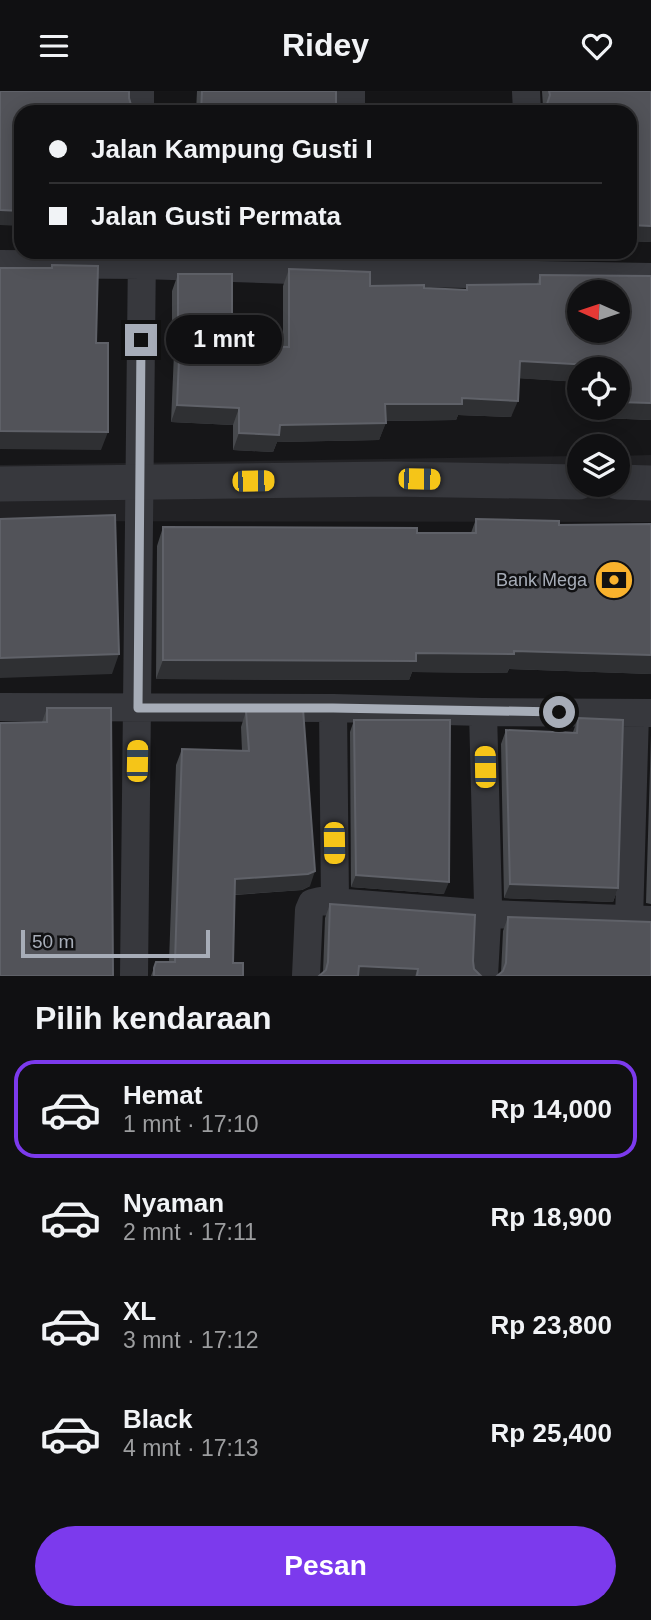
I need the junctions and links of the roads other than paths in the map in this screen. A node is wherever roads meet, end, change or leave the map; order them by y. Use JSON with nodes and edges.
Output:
{"nodes":[{"id":1,"x":142,"y":259,"type":"edge"},
{"id":2,"x":350,"y":262,"type":"edge"},
{"id":3,"x":530,"y":263,"type":"edge"},
{"id":4,"x":0,"y":264,"type":"edge"},
{"id":5,"x":651,"y":277,"type":"edge"},
{"id":6,"x":141,"y":482,"type":"junction"},
{"id":7,"x":567,"y":482,"type":"edge"},
{"id":8,"x":630,"y":482,"type":"edge"},
{"id":9,"x":651,"y":483,"type":"edge"},
{"id":10,"x":0,"y":484,"type":"edge"},
{"id":11,"x":0,"y":707,"type":"edge"},
{"id":12,"x":138,"y":708,"type":"junction"},
{"id":13,"x":333,"y":708,"type":"junction"},
{"id":14,"x":484,"y":712,"type":"junction"},
{"id":15,"x":643,"y":713,"type":"edge"},
{"id":16,"x":335,"y":901,"type":"junction"},
{"id":17,"x":488,"y":914,"type":"junction"},
{"id":18,"x":640,"y":920,"type":"edge"},
{"id":19,"x":134,"y":976,"type":"edge"},
{"id":20,"x":306,"y":976,"type":"edge"},
{"id":21,"x":484,"y":976,"type":"edge"}],
"edges":[{"from":1,"to":2,"type":"street"},
{"from":1,"to":4,"type":"street"},
{"from":1,"to":6,"type":"street"},
{"from":2,"to":3,"type":"street"},
{"from":3,"to":5,"type":"street"},
{"from":6,"to":7,"type":"street"},
{"from":6,"to":10,"type":"street"},
{"from":6,"to":12,"type":"street"},
{"from":8,"to":9,"type":"street"},
{"from":11,"to":12,"type":"street"},
{"from":12,"to":13,"type":"street"},
{"from":12,"to":19,"type":"street"},
{"from":13,"to":14,"type":"street"},
{"from":13,"to":16,"type":"street"},
{"from":14,"to":15,"type":"street"},
{"from":14,"to":17,"type":"street"},
{"from":15,"to":18,"type":"street"},
{"from":16,"to":17,"type":"street"},
{"from":16,"to":20,"type":"street"},
{"from":17,"to":18,"type":"street"},
{"from":17,"to":21,"type":"street"}]}
